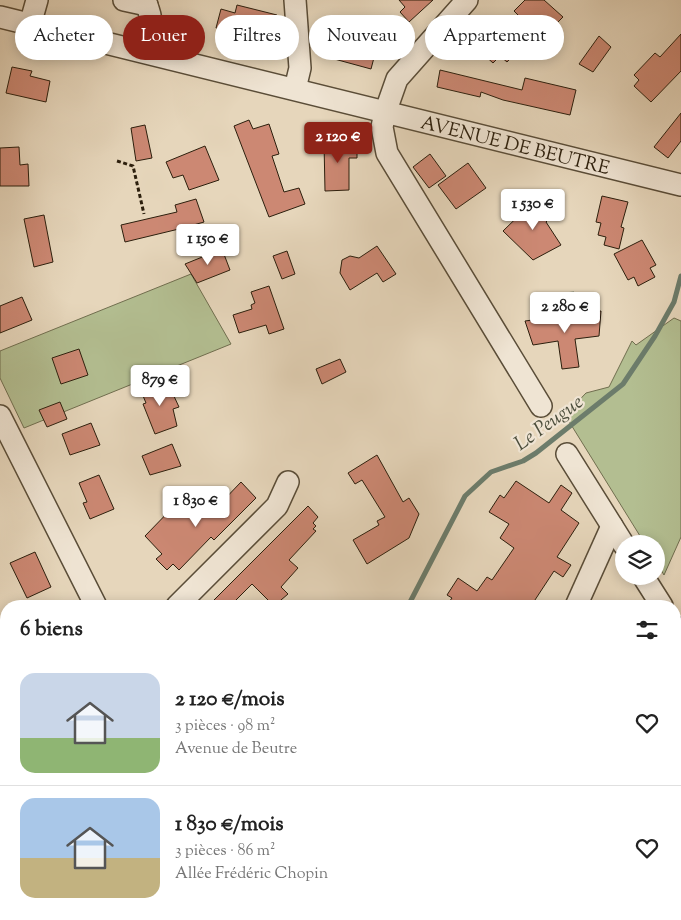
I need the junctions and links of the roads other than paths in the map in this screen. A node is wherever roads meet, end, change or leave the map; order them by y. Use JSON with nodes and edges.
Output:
{"nodes":[{"id":1,"x":37,"y":0,"type":"edge"},
{"id":2,"x":124,"y":0,"type":"edge"},
{"id":3,"x":295,"y":0,"type":"edge"},
{"id":4,"x":467,"y":0,"type":"edge"},
{"id":5,"x":145,"y":2,"type":"edge"},
{"id":6,"x":33,"y":15,"type":"edge"},
{"id":7,"x":150,"y":15,"type":"edge"},
{"id":8,"x":0,"y":17,"type":"edge"},
{"id":9,"x":15,"y":21,"type":"edge"},
{"id":10,"x":177,"y":60,"type":"edge"},
{"id":11,"x":295,"y":89,"type":"junction"},
{"id":12,"x":385,"y":113,"type":"junction"},
{"id":13,"x":681,"y":185,"type":"edge"},
{"id":14,"x":541,"y":406,"type":"dead end"},
{"id":15,"x":0,"y":416,"type":"edge"},
{"id":16,"x":567,"y":454,"type":"dead end"},
{"id":17,"x":288,"y":482,"type":"dead end"},
{"id":18,"x":612,"y":526,"type":"junction"},
{"id":19,"x":618,"y":535,"type":"edge"},
{"id":20,"x":649,"y":585,"type":"edge"},
{"id":21,"x":93,"y":600,"type":"edge"},
{"id":22,"x":183,"y":600,"type":"edge"},
{"id":23,"x":579,"y":600,"type":"edge"},
{"id":24,"x":658,"y":600,"type":"edge"}],
"edges":[{"from":1,"to":6,"type":"street"},
{"from":2,"to":5,"type":"street"},
{"from":3,"to":11,"type":"street"},
{"from":4,"to":12,"type":"street"},
{"from":5,"to":7,"type":"street"},
{"from":8,"to":9,"type":"street","name":"AVENUE DE BEUTRE"},
{"from":10,"to":11,"type":"street","name":"AVENUE DE BEUTRE"},
{"from":11,"to":12,"type":"street","name":"AVENUE DE BEUTRE"},
{"from":12,"to":13,"type":"street","name":"AVENUE DE BEUTRE"},
{"from":12,"to":14,"type":"street"},
{"from":15,"to":21,"type":"street"},
{"from":16,"to":18,"type":"street"},
{"from":17,"to":22,"type":"street"},
{"from":18,"to":19,"type":"street"},
{"from":18,"to":23,"type":"street"},
{"from":20,"to":24,"type":"street"}]}
